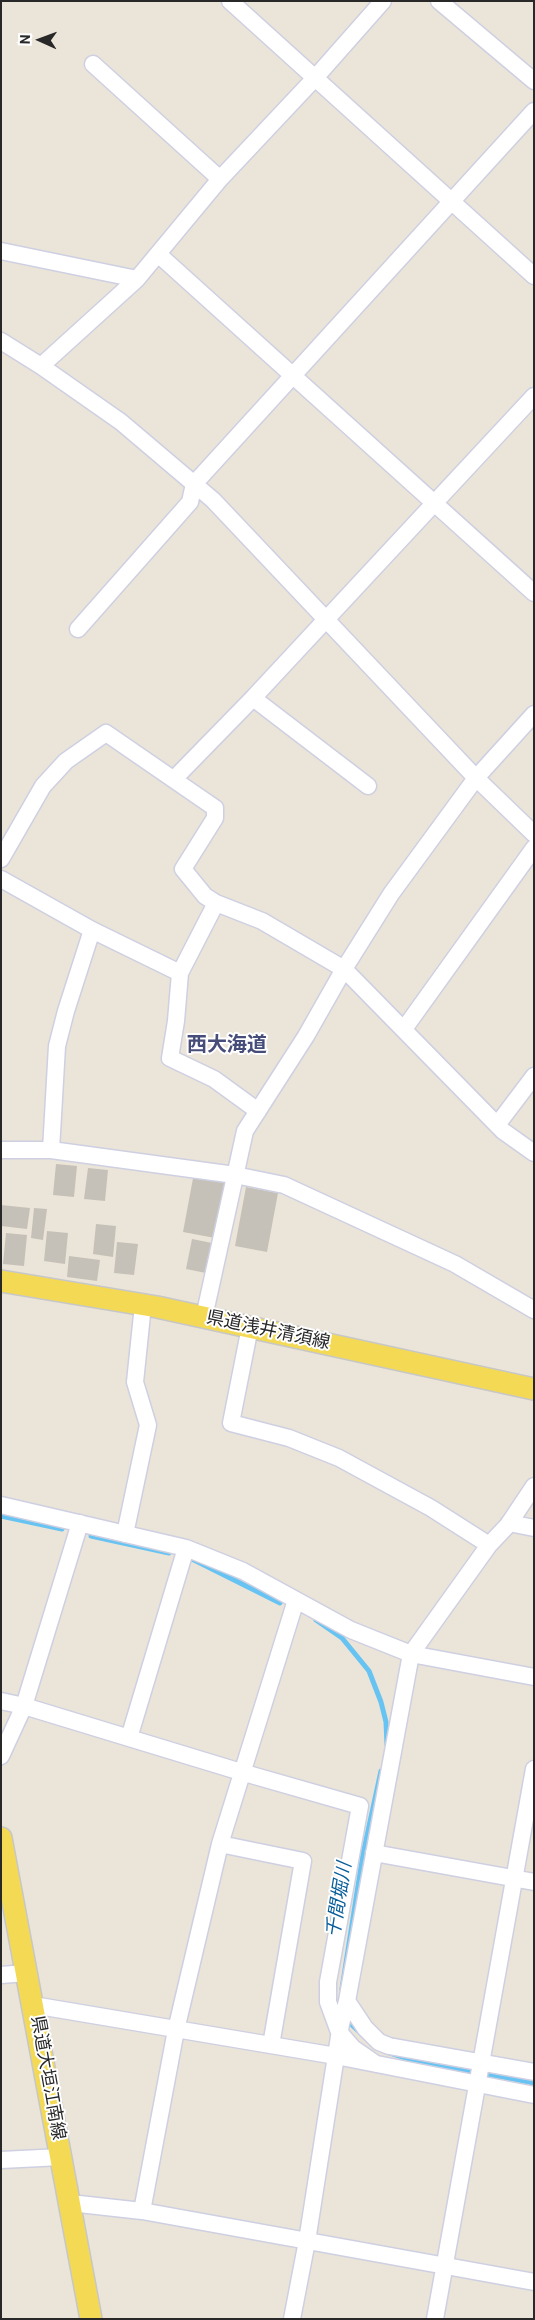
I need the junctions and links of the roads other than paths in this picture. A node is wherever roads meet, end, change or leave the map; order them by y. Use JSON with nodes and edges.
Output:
{"nodes":[{"id":1,"x":230,"y":1,"type":"edge"},
{"id":2,"x":383,"y":1,"type":"edge"},
{"id":3,"x":439,"y":1,"type":"edge"},
{"id":4,"x":94,"y":64,"type":"dead end"},
{"id":5,"x":316,"y":78,"type":"junction"},
{"id":6,"x":534,"y":81,"type":"edge"},
{"id":7,"x":534,"y":111,"type":"edge"},
{"id":8,"x":220,"y":179,"type":"junction"},
{"id":9,"x":451,"y":200,"type":"junction"},
{"id":10,"x":1,"y":251,"type":"edge"},
{"id":11,"x":158,"y":254,"type":"junction"},
{"id":12,"x":534,"y":276,"type":"edge"},
{"id":13,"x":137,"y":279,"type":"junction"},
{"id":14,"x":1,"y":341,"type":"edge"},
{"id":15,"x":41,"y":366,"type":"junction"},
{"id":16,"x":293,"y":378,"type":"junction"},
{"id":17,"x":534,"y":396,"type":"edge"},
{"id":18,"x":194,"y":484,"type":"junction"},
{"id":19,"x":434,"y":503,"type":"junction"},
{"id":20,"x":534,"y":593,"type":"edge"},
{"id":21,"x":327,"y":620,"type":"junction"},
{"id":22,"x":78,"y":629,"type":"dead end"},
{"id":23,"x":254,"y":698,"type":"junction"},
{"id":24,"x":534,"y":714,"type":"edge"},
{"id":25,"x":476,"y":778,"type":"junction"},
{"id":26,"x":174,"y":779,"type":"junction"},
{"id":27,"x":368,"y":786,"type":"dead end"},
{"id":28,"x":534,"y":834,"type":"edge"},
{"id":29,"x":534,"y":848,"type":"edge"},
{"id":30,"x":1,"y":859,"type":"edge"},
{"id":31,"x":1,"y":879,"type":"edge"},
{"id":32,"x":216,"y":903,"type":"junction"},
{"id":33,"x":92,"y":930,"type":"junction"},
{"id":34,"x":344,"y":969,"type":"junction"},
{"id":35,"x":180,"y":974,"type":"junction"},
{"id":36,"x":404,"y":1029,"type":"junction"},
{"id":37,"x":534,"y":1076,"type":"edge"},
{"id":38,"x":258,"y":1110,"type":"junction"},
{"id":39,"x":497,"y":1125,"type":"junction"},
{"id":40,"x":1,"y":1150,"type":"edge"},
{"id":41,"x":51,"y":1150,"type":"junction"},
{"id":42,"x":534,"y":1153,"type":"edge"},
{"id":43,"x":235,"y":1175,"type":"junction"},
{"id":44,"x":1,"y":1281,"type":"edge"},
{"id":45,"x":143,"y":1305,"type":"junction"},
{"id":46,"x":534,"y":1310,"type":"edge"},
{"id":47,"x":204,"y":1317,"type":"junction"},
{"id":48,"x":250,"y":1327,"type":"junction"},
{"id":49,"x":534,"y":1389,"type":"edge"},
{"id":50,"x":534,"y":1486,"type":"edge"},
{"id":51,"x":1,"y":1505,"type":"edge"},
{"id":52,"x":80,"y":1523,"type":"junction"},
{"id":53,"x":509,"y":1523,"type":"junction"},
{"id":54,"x":534,"y":1528,"type":"edge"},
{"id":55,"x":125,"y":1534,"type":"junction"},
{"id":56,"x":489,"y":1546,"type":"junction"},
{"id":57,"x":186,"y":1548,"type":"junction"},
{"id":58,"x":296,"y":1600,"type":"junction"},
{"id":59,"x":411,"y":1654,"type":"junction"},
{"id":60,"x":534,"y":1677,"type":"edge"},
{"id":61,"x":1,"y":1701,"type":"edge"},
{"id":62,"x":24,"y":1706,"type":"junction"},
{"id":63,"x":129,"y":1738,"type":"junction"},
{"id":64,"x":1,"y":1756,"type":"edge"},
{"id":65,"x":534,"y":1769,"type":"edge"},
{"id":66,"x":241,"y":1772,"type":"junction"},
{"id":67,"x":1,"y":1838,"type":"edge"},
{"id":68,"x":220,"y":1844,"type":"junction"},
{"id":69,"x":366,"y":1848,"type":"junction"},
{"id":70,"x":514,"y":1879,"type":"junction"},
{"id":71,"x":534,"y":1882,"type":"edge"},
{"id":72,"x":26,"y":1973,"type":"junction"},
{"id":73,"x":1,"y":1975,"type":"edge"},
{"id":74,"x":346,"y":2004,"type":"junction"},
{"id":75,"x":33,"y":2005,"type":"junction"},
{"id":76,"x":340,"y":2028,"type":"junction"},
{"id":77,"x":176,"y":2030,"type":"junction"},
{"id":78,"x":270,"y":2045,"type":"junction"},
{"id":79,"x":336,"y":2056,"type":"junction"},
{"id":80,"x":376,"y":2064,"type":"junction"},
{"id":81,"x":534,"y":2072,"type":"edge"},
{"id":82,"x":479,"y":2074,"type":"junction"},
{"id":83,"x":534,"y":2095,"type":"edge"},
{"id":84,"x":61,"y":2157,"type":"junction"},
{"id":85,"x":1,"y":2160,"type":"edge"},
{"id":86,"x":70,"y":2203,"type":"junction"},
{"id":87,"x":142,"y":2210,"type":"junction"},
{"id":88,"x":307,"y":2241,"type":"junction"},
{"id":89,"x":444,"y":2265,"type":"junction"},
{"id":90,"x":534,"y":2282,"type":"edge"},
{"id":91,"x":91,"y":2319,"type":"edge"},
{"id":92,"x":292,"y":2319,"type":"edge"},
{"id":93,"x":435,"y":2319,"type":"edge"}],
"edges":[{"from":1,"to":5,"type":"street"},
{"from":2,"to":5,"type":"street"},
{"from":3,"to":6,"type":"street"},
{"from":4,"to":8,"type":"street"},
{"from":5,"to":8,"type":"street"},
{"from":5,"to":9,"type":"street"},
{"from":7,"to":9,"type":"street"},
{"from":8,"to":11,"type":"street"},
{"from":9,"to":12,"type":"street"},
{"from":9,"to":16,"type":"street"},
{"from":10,"to":13,"type":"street"},
{"from":11,"to":13,"type":"street"},
{"from":11,"to":16,"type":"street"},
{"from":13,"to":15,"type":"street"},
{"from":14,"to":15,"type":"street"},
{"from":15,"to":18,"type":"street"},
{"from":16,"to":18,"type":"street"},
{"from":16,"to":19,"type":"street"},
{"from":17,"to":19,"type":"street"},
{"from":18,"to":21,"type":"street"},
{"from":18,"to":22,"type":"street"},
{"from":19,"to":20,"type":"street"},
{"from":19,"to":21,"type":"street"},
{"from":21,"to":23,"type":"street"},
{"from":21,"to":25,"type":"street"},
{"from":23,"to":26,"type":"street"},
{"from":23,"to":27,"type":"street"},
{"from":24,"to":25,"type":"street"},
{"from":25,"to":28,"type":"street"},
{"from":25,"to":34,"type":"street"},
{"from":26,"to":30,"type":"street"},
{"from":26,"to":32,"type":"street"},
{"from":29,"to":36,"type":"street"},
{"from":31,"to":33,"type":"street"},
{"from":32,"to":34,"type":"street"},
{"from":32,"to":35,"type":"street"},
{"from":33,"to":35,"type":"street"},
{"from":33,"to":41,"type":"street"},
{"from":34,"to":36,"type":"street"},
{"from":34,"to":38,"type":"street"},
{"from":35,"to":38,"type":"street"},
{"from":36,"to":39,"type":"street"},
{"from":37,"to":39,"type":"street"},
{"from":38,"to":43,"type":"street"},
{"from":39,"to":42,"type":"street"},
{"from":40,"to":41,"type":"street"},
{"from":41,"to":43,"type":"street"},
{"from":43,"to":46,"type":"street"},
{"from":43,"to":47,"type":"street"},
{"from":44,"to":45,"type":"main road","name":"県道浅井清須線"},
{"from":45,"to":47,"type":"main road","name":"県道浅井清須線"},
{"from":45,"to":55,"type":"street"},
{"from":47,"to":48,"type":"main road","name":"県道浅井清須線"},
{"from":48,"to":49,"type":"main road","name":"県道浅井清須線"},
{"from":48,"to":56,"type":"street"},
{"from":50,"to":53,"type":"street"},
{"from":51,"to":52,"type":"street"},
{"from":52,"to":55,"type":"street"},
{"from":52,"to":62,"type":"street"},
{"from":53,"to":54,"type":"street"},
{"from":53,"to":56,"type":"street"},
{"from":55,"to":57,"type":"street"},
{"from":56,"to":59,"type":"street"},
{"from":57,"to":58,"type":"street"},
{"from":57,"to":63,"type":"street"},
{"from":58,"to":59,"type":"street"},
{"from":58,"to":66,"type":"street"},
{"from":59,"to":60,"type":"street"},
{"from":59,"to":69,"type":"street"},
{"from":61,"to":62,"type":"street"},
{"from":62,"to":63,"type":"street"},
{"from":62,"to":64,"type":"street"},
{"from":63,"to":66,"type":"street"},
{"from":65,"to":70,"type":"street"},
{"from":66,"to":68,"type":"street"},
{"from":66,"to":69,"type":"street"},
{"from":67,"to":72,"type":"main road","name":"県道大垣江南線"},
{"from":68,"to":77,"type":"street"},
{"from":68,"to":78,"type":"street"},
{"from":69,"to":70,"type":"street"},
{"from":69,"to":74,"type":"street"},
{"from":69,"to":76,"type":"street"},
{"from":70,"to":71,"type":"street"},
{"from":70,"to":82,"type":"street"},
{"from":72,"to":73,"type":"street"},
{"from":72,"to":75,"type":"main road","name":"県道大垣江南線"},
{"from":74,"to":76,"type":"street"},
{"from":74,"to":82,"type":"street"},
{"from":75,"to":77,"type":"street"},
{"from":75,"to":84,"type":"main road","name":"県道大垣江南線"},
{"from":76,"to":79,"type":"street"},
{"from":76,"to":80,"type":"street"},
{"from":77,"to":78,"type":"street"},
{"from":77,"to":87,"type":"street"},
{"from":78,"to":79,"type":"street"},
{"from":79,"to":80,"type":"street"},
{"from":79,"to":88,"type":"street"},
{"from":80,"to":82,"type":"street"},
{"from":81,"to":82,"type":"street"},
{"from":82,"to":83,"type":"street"},
{"from":82,"to":89,"type":"street"},
{"from":84,"to":85,"type":"street"},
{"from":84,"to":86,"type":"main road","name":"県道大垣江南線"},
{"from":86,"to":87,"type":"street"},
{"from":86,"to":91,"type":"main road","name":"県道大垣江南線"},
{"from":87,"to":88,"type":"street"},
{"from":88,"to":89,"type":"street"},
{"from":88,"to":92,"type":"street"},
{"from":89,"to":90,"type":"street"},
{"from":89,"to":93,"type":"street"}]}
